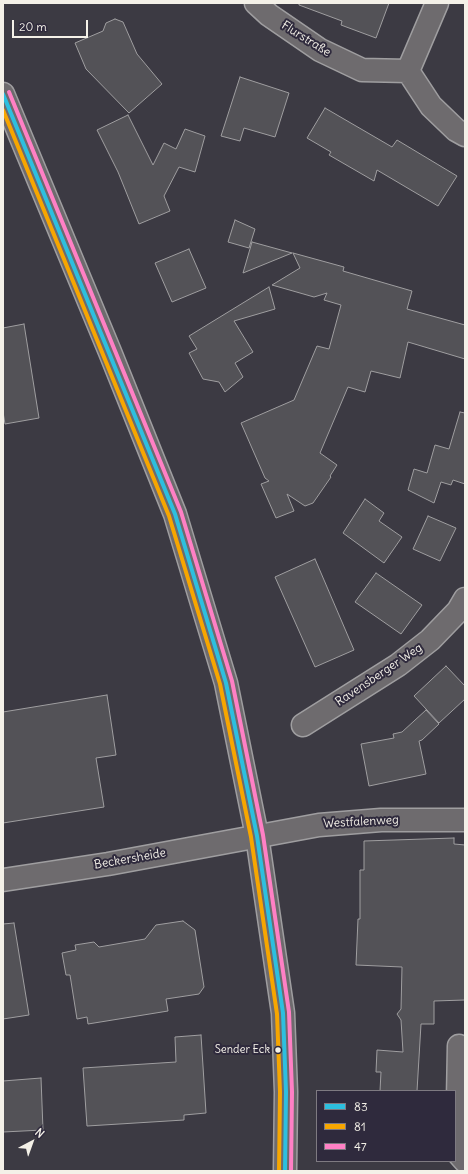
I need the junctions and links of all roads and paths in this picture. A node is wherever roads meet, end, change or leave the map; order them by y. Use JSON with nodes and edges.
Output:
{"nodes":[{"id":1,"x":256,"y":3,"type":"edge"},
{"id":2,"x":437,"y":3,"type":"edge"},
{"id":3,"x":408,"y":71,"type":"junction"},
{"id":4,"x":3,"y":94,"type":"edge"},
{"id":5,"x":465,"y":136,"type":"edge"},
{"id":6,"x":465,"y":599,"type":"edge"},
{"id":7,"x":303,"y":725,"type":"dead end"},
{"id":8,"x":465,"y":820,"type":"edge"},
{"id":9,"x":257,"y":836,"type":"junction"},
{"id":10,"x":3,"y":880,"type":"edge"},
{"id":11,"x":459,"y":1046,"type":"dead end"},
{"id":12,"x":465,"y":1161,"type":"edge"},
{"id":13,"x":285,"y":1171,"type":"edge"}],
"edges":[{"from":1,"to":3,"type":"street","name":"Flurstraße"},
{"from":2,"to":3,"type":"street"},
{"from":3,"to":5,"type":"street"},
{"from":4,"to":9,"type":"street"},
{"from":6,"to":7,"type":"street","name":"Ravensberger Weg"},
{"from":8,"to":9,"type":"street","name":"Westfalenweg"},
{"from":9,"to":10,"type":"street","name":"Beckersheide"},
{"from":9,"to":13,"type":"street"},
{"from":11,"to":12,"type":"street"}]}
